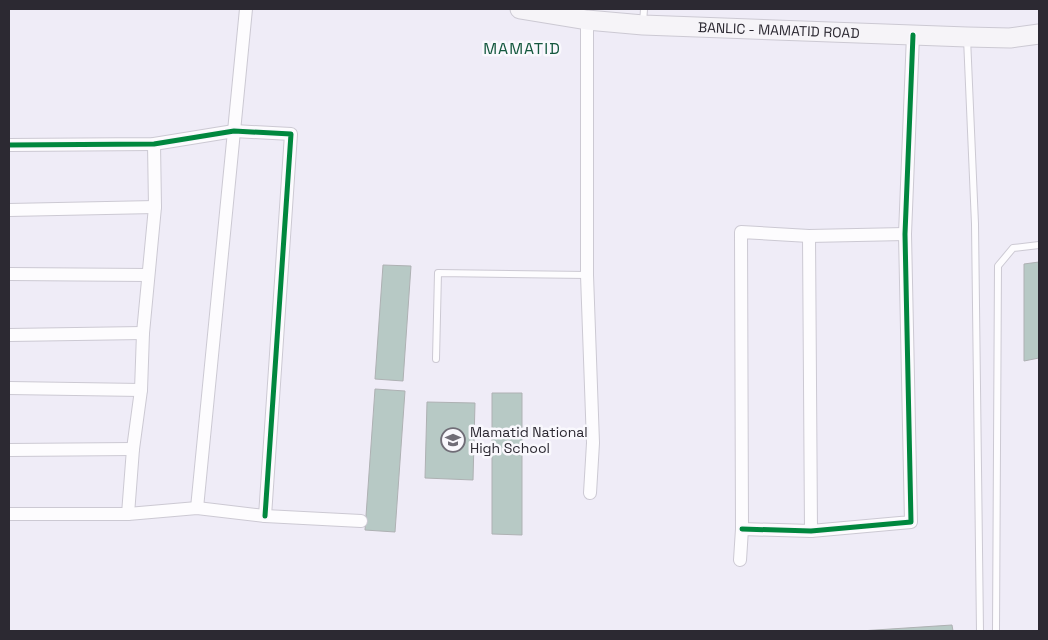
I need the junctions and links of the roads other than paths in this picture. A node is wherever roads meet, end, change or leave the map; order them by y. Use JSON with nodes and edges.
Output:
{"nodes":[{"id":1,"x":246,"y":9,"type":"edge"},
{"id":2,"x":520,"y":9,"type":"edge"},
{"id":3,"x":644,"y":17,"type":"edge"},
{"id":4,"x":587,"y":20,"type":"junction"},
{"id":5,"x":1039,"y":34,"type":"edge"},
{"id":6,"x":913,"y":35,"type":"junction"},
{"id":7,"x":967,"y":37,"type":"junction"},
{"id":8,"x":234,"y":130,"type":"junction"},
{"id":9,"x":154,"y":144,"type":"junction"},
{"id":10,"x":9,"y":145,"type":"edge"},
{"id":11,"x":155,"y":207,"type":"junction"},
{"id":12,"x":9,"y":210,"type":"edge"},
{"id":13,"x":906,"y":234,"type":"junction"},
{"id":14,"x":809,"y":236,"type":"junction"},
{"id":15,"x":1039,"y":245,"type":"edge"},
{"id":16,"x":9,"y":274,"type":"edge"},
{"id":17,"x":148,"y":275,"type":"junction"},
{"id":18,"x":587,"y":275,"type":"junction"},
{"id":19,"x":144,"y":333,"type":"junction"},
{"id":20,"x":9,"y":335,"type":"edge"},
{"id":21,"x":436,"y":359,"type":"dead end"},
{"id":22,"x":9,"y":388,"type":"edge"},
{"id":23,"x":141,"y":390,"type":"junction"},
{"id":24,"x":133,"y":449,"type":"junction"},
{"id":25,"x":9,"y":450,"type":"edge"},
{"id":26,"x":590,"y":493,"type":"dead end"},
{"id":27,"x":197,"y":508,"type":"junction"},
{"id":28,"x":9,"y":514,"type":"edge"},
{"id":29,"x":128,"y":514,"type":"junction"},
{"id":30,"x":266,"y":516,"type":"junction"},
{"id":31,"x":361,"y":521,"type":"dead end"},
{"id":32,"x":742,"y":529,"type":"junction"},
{"id":33,"x":811,"y":530,"type":"junction"},
{"id":34,"x":740,"y":560,"type":"dead end"},
{"id":35,"x":980,"y":631,"type":"edge"},
{"id":36,"x":996,"y":631,"type":"edge"}],
"edges":[{"from":1,"to":8,"type":"street"},
{"from":2,"to":4,"type":"main road","name":"BANLIC - MAMATID ROAD"},
{"from":3,"to":4,"type":"main road","name":"BANLIC - MAMATID ROAD"},
{"from":3,"to":6,"type":"main road","name":"BANLIC - MAMATID ROAD"},
{"from":4,"to":18,"type":"street"},
{"from":5,"to":7,"type":"main road","name":"BANLIC - MAMATID ROAD"},
{"from":6,"to":7,"type":"main road","name":"BANLIC - MAMATID ROAD"},
{"from":6,"to":13,"type":"street"},
{"from":7,"to":35,"type":"lane"},
{"from":8,"to":9,"type":"street"},
{"from":8,"to":27,"type":"street"},
{"from":8,"to":30,"type":"street"},
{"from":9,"to":10,"type":"street"},
{"from":9,"to":11,"type":"street"},
{"from":11,"to":12,"type":"street"},
{"from":11,"to":17,"type":"street"},
{"from":13,"to":14,"type":"street"},
{"from":13,"to":33,"type":"street"},
{"from":14,"to":32,"type":"street"},
{"from":14,"to":33,"type":"street"},
{"from":15,"to":36,"type":"lane"},
{"from":16,"to":17,"type":"street"},
{"from":17,"to":19,"type":"street"},
{"from":18,"to":21,"type":"lane"},
{"from":18,"to":26,"type":"street"},
{"from":19,"to":20,"type":"street"},
{"from":19,"to":23,"type":"street"},
{"from":22,"to":23,"type":"street"},
{"from":23,"to":24,"type":"street"},
{"from":24,"to":25,"type":"street"},
{"from":24,"to":29,"type":"street"},
{"from":27,"to":29,"type":"street"},
{"from":27,"to":30,"type":"street"},
{"from":28,"to":29,"type":"street"},
{"from":30,"to":31,"type":"street"},
{"from":32,"to":33,"type":"street"},
{"from":32,"to":34,"type":"street"}]}
